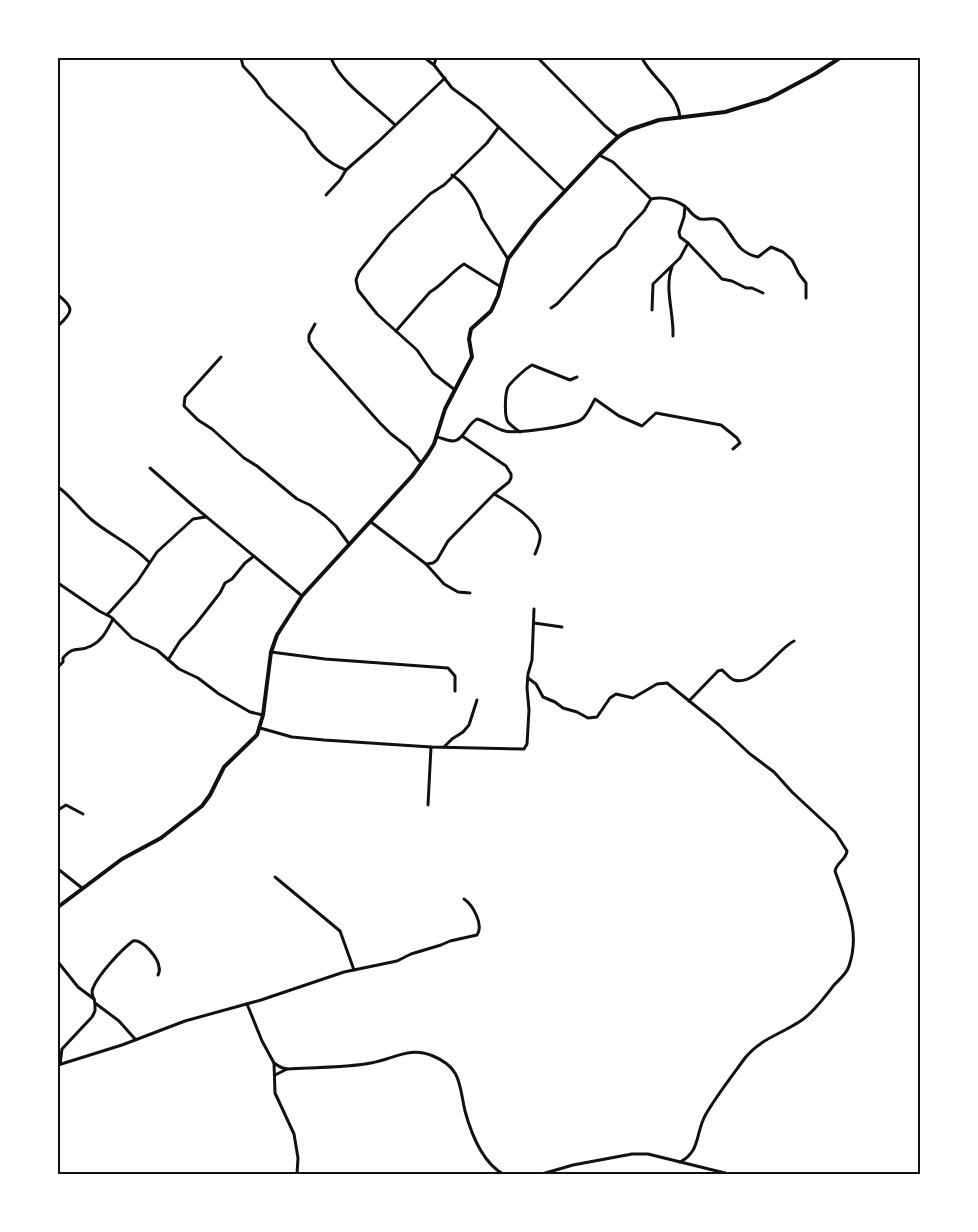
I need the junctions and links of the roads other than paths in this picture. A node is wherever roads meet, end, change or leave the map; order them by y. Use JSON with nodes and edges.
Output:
{"nodes":[{"id":1,"x":241,"y":58,"type":"edge"},
{"id":2,"x":331,"y":58,"type":"edge"},
{"id":3,"x":424,"y":58,"type":"edge"},
{"id":4,"x":436,"y":58,"type":"edge"},
{"id":5,"x":538,"y":58,"type":"edge"},
{"id":6,"x":840,"y":58,"type":"edge"},
{"id":7,"x":642,"y":59,"type":"edge"},
{"id":8,"x":434,"y":64,"type":"junction"},
{"id":9,"x":445,"y":78,"type":"junction"},
{"id":10,"x":680,"y":119,"type":"junction"},
{"id":11,"x":395,"y":125,"type":"junction"},
{"id":12,"x":498,"y":128,"type":"junction"},
{"id":13,"x":618,"y":137,"type":"junction"},
{"id":14,"x":599,"y":155,"type":"junction"},
{"id":15,"x":346,"y":170,"type":"junction"},
{"id":16,"x":452,"y":175,"type":"junction"},
{"id":17,"x":565,"y":191,"type":"junction"},
{"id":18,"x":326,"y":195,"type":"dead end"},
{"id":19,"x":651,"y":199,"type":"junction"},
{"id":20,"x":685,"y":206,"type":"junction"},
{"id":21,"x":688,"y":243,"type":"junction"},
{"id":22,"x":508,"y":259,"type":"junction"},
{"id":23,"x":672,"y":266,"type":"junction"},
{"id":24,"x":501,"y":287,"type":"junction"},
{"id":25,"x":763,"y":293,"type":"dead end"},
{"id":26,"x":58,"y":295,"type":"edge"},
{"id":27,"x":806,"y":298,"type":"dead end"},
{"id":28,"x":551,"y":308,"type":"dead end"},
{"id":29,"x":652,"y":310,"type":"dead end"},
{"id":30,"x":315,"y":324,"type":"dead end"},
{"id":31,"x":58,"y":326,"type":"edge"},
{"id":32,"x":396,"y":331,"type":"junction"},
{"id":33,"x":673,"y":336,"type":"dead end"},
{"id":34,"x":221,"y":356,"type":"dead end"},
{"id":35,"x":577,"y":377,"type":"dead end"},
{"id":36,"x":454,"y":390,"type":"junction"},
{"id":37,"x":520,"y":432,"type":"junction"},
{"id":38,"x":462,"y":436,"type":"junction"},
{"id":39,"x":437,"y":437,"type":"junction"},
{"id":40,"x":733,"y":449,"type":"dead end"},
{"id":41,"x":421,"y":463,"type":"junction"},
{"id":42,"x":150,"y":468,"type":"dead end"},
{"id":43,"x":58,"y":487,"type":"edge"},
{"id":44,"x":494,"y":494,"type":"junction"},
{"id":45,"x":207,"y":517,"type":"junction"},
{"id":46,"x":371,"y":522,"type":"junction"},
{"id":47,"x":349,"y":544,"type":"junction"},
{"id":48,"x":535,"y":554,"type":"dead end"},
{"id":49,"x":254,"y":556,"type":"junction"},
{"id":50,"x":149,"y":562,"type":"junction"},
{"id":51,"x":426,"y":564,"type":"junction"},
{"id":52,"x":58,"y":582,"type":"edge"},
{"id":53,"x":470,"y":593,"type":"dead end"},
{"id":54,"x":302,"y":596,"type":"junction"},
{"id":55,"x":534,"y":609,"type":"dead end"},
{"id":56,"x":107,"y":615,"type":"junction"},
{"id":57,"x":113,"y":619,"type":"junction"},
{"id":58,"x":534,"y":623,"type":"junction"},
{"id":59,"x":562,"y":627,"type":"dead end"},
{"id":60,"x":794,"y":641,"type":"dead end"},
{"id":61,"x":271,"y":652,"type":"junction"},
{"id":62,"x":168,"y":660,"type":"junction"},
{"id":63,"x":58,"y":667,"type":"edge"},
{"id":64,"x":528,"y":678,"type":"junction"},
{"id":65,"x":455,"y":691,"type":"dead end"},
{"id":66,"x":478,"y":700,"type":"dead end"},
{"id":67,"x":689,"y":701,"type":"junction"},
{"id":68,"x":263,"y":714,"type":"junction"},
{"id":69,"x":260,"y":728,"type":"junction"},
{"id":70,"x":430,"y":747,"type":"junction"},
{"id":71,"x":445,"y":747,"type":"junction"},
{"id":72,"x":428,"y":805,"type":"dead end"},
{"id":73,"x":58,"y":810,"type":"edge"},
{"id":74,"x":83,"y":814,"type":"dead end"},
{"id":75,"x":58,"y":869,"type":"edge"},
{"id":76,"x":275,"y":877,"type":"dead end"},
{"id":77,"x":82,"y":888,"type":"junction"},
{"id":78,"x":464,"y":900,"type":"dead end"},
{"id":79,"x":58,"y":908,"type":"edge"},
{"id":80,"x":58,"y":962,"type":"edge"},
{"id":81,"x":354,"y":970,"type":"junction"},
{"id":82,"x":158,"y":975,"type":"dead end"},
{"id":83,"x":94,"y":986,"type":"junction"},
{"id":84,"x":82,"y":990,"type":"junction"},
{"id":85,"x":94,"y":1001,"type":"junction"},
{"id":86,"x":247,"y":1004,"type":"junction"},
{"id":87,"x":135,"y":1039,"type":"junction"},
{"id":88,"x":274,"y":1063,"type":"junction"},
{"id":89,"x":59,"y":1065,"type":"edge"},
{"id":90,"x":287,"y":1069,"type":"junction"},
{"id":91,"x":275,"y":1076,"type":"junction"},
{"id":92,"x":680,"y":1162,"type":"junction"},
{"id":93,"x":297,"y":1174,"type":"edge"},
{"id":94,"x":503,"y":1174,"type":"edge"},
{"id":95,"x":542,"y":1174,"type":"edge"},
{"id":96,"x":729,"y":1174,"type":"edge"}],
"edges":[{"from":1,"to":15,"type":"street"},
{"from":2,"to":11,"type":"street"},
{"from":3,"to":8,"type":"street"},
{"from":4,"to":8,"type":"street"},
{"from":5,"to":13,"type":"street"},
{"from":6,"to":10,"type":"street"},
{"from":7,"to":10,"type":"street"},
{"from":8,"to":9,"type":"street"},
{"from":9,"to":11,"type":"street"},
{"from":9,"to":12,"type":"street"},
{"from":10,"to":13,"type":"street"},
{"from":11,"to":15,"type":"street"},
{"from":12,"to":16,"type":"street"},
{"from":12,"to":17,"type":"street"},
{"from":13,"to":14,"type":"street"},
{"from":14,"to":17,"type":"street"},
{"from":14,"to":19,"type":"street"},
{"from":15,"to":18,"type":"street"},
{"from":16,"to":22,"type":"street"},
{"from":16,"to":32,"type":"street"},
{"from":17,"to":22,"type":"street"},
{"from":19,"to":20,"type":"street"},
{"from":19,"to":28,"type":"street"},
{"from":20,"to":21,"type":"street"},
{"from":20,"to":27,"type":"street"},
{"from":21,"to":23,"type":"street"},
{"from":21,"to":25,"type":"street"},
{"from":22,"to":24,"type":"street"},
{"from":23,"to":29,"type":"street"},
{"from":23,"to":33,"type":"street"},
{"from":24,"to":32,"type":"street"},
{"from":24,"to":36,"type":"street"},
{"from":26,"to":31,"type":"street"},
{"from":30,"to":41,"type":"street"},
{"from":32,"to":36,"type":"street"},
{"from":34,"to":47,"type":"street"},
{"from":35,"to":37,"type":"street"},
{"from":36,"to":39,"type":"street"},
{"from":37,"to":38,"type":"street"},
{"from":37,"to":40,"type":"street"},
{"from":38,"to":39,"type":"street"},
{"from":38,"to":44,"type":"street"},
{"from":39,"to":41,"type":"street"},
{"from":41,"to":46,"type":"street"},
{"from":42,"to":45,"type":"street"},
{"from":43,"to":50,"type":"street"},
{"from":44,"to":48,"type":"street"},
{"from":44,"to":51,"type":"street"},
{"from":45,"to":49,"type":"street"},
{"from":45,"to":50,"type":"street"},
{"from":46,"to":47,"type":"street"},
{"from":46,"to":51,"type":"street"},
{"from":47,"to":54,"type":"street"},
{"from":49,"to":54,"type":"street"},
{"from":49,"to":62,"type":"street"},
{"from":50,"to":56,"type":"street"},
{"from":51,"to":53,"type":"street"},
{"from":52,"to":56,"type":"street"},
{"from":54,"to":61,"type":"street"},
{"from":55,"to":58,"type":"street"},
{"from":56,"to":57,"type":"street"},
{"from":57,"to":62,"type":"street"},
{"from":57,"to":63,"type":"street"},
{"from":58,"to":59,"type":"street"},
{"from":58,"to":64,"type":"street"},
{"from":60,"to":67,"type":"street"},
{"from":61,"to":65,"type":"street"},
{"from":61,"to":68,"type":"street"},
{"from":62,"to":68,"type":"street"},
{"from":64,"to":67,"type":"street"},
{"from":64,"to":71,"type":"street"},
{"from":66,"to":71,"type":"street"},
{"from":67,"to":92,"type":"street"},
{"from":68,"to":69,"type":"street"},
{"from":69,"to":70,"type":"street"},
{"from":69,"to":77,"type":"street"},
{"from":70,"to":71,"type":"street"},
{"from":70,"to":72,"type":"street"},
{"from":73,"to":74,"type":"street"},
{"from":75,"to":77,"type":"street"},
{"from":76,"to":81,"type":"street"},
{"from":77,"to":79,"type":"street"},
{"from":78,"to":81,"type":"street"},
{"from":80,"to":84,"type":"street"},
{"from":81,"to":86,"type":"street"},
{"from":82,"to":83,"type":"street"},
{"from":83,"to":84,"type":"street"},
{"from":83,"to":85,"type":"street"},
{"from":84,"to":85,"type":"street"},
{"from":85,"to":87,"type":"street"},
{"from":85,"to":89,"type":"street"},
{"from":86,"to":87,"type":"street"},
{"from":86,"to":88,"type":"street"},
{"from":87,"to":89,"type":"street"},
{"from":88,"to":90,"type":"street"},
{"from":88,"to":91,"type":"street"},
{"from":90,"to":91,"type":"street"},
{"from":90,"to":94,"type":"street"},
{"from":91,"to":93,"type":"street"},
{"from":92,"to":95,"type":"street"},
{"from":92,"to":96,"type":"street"}]}
